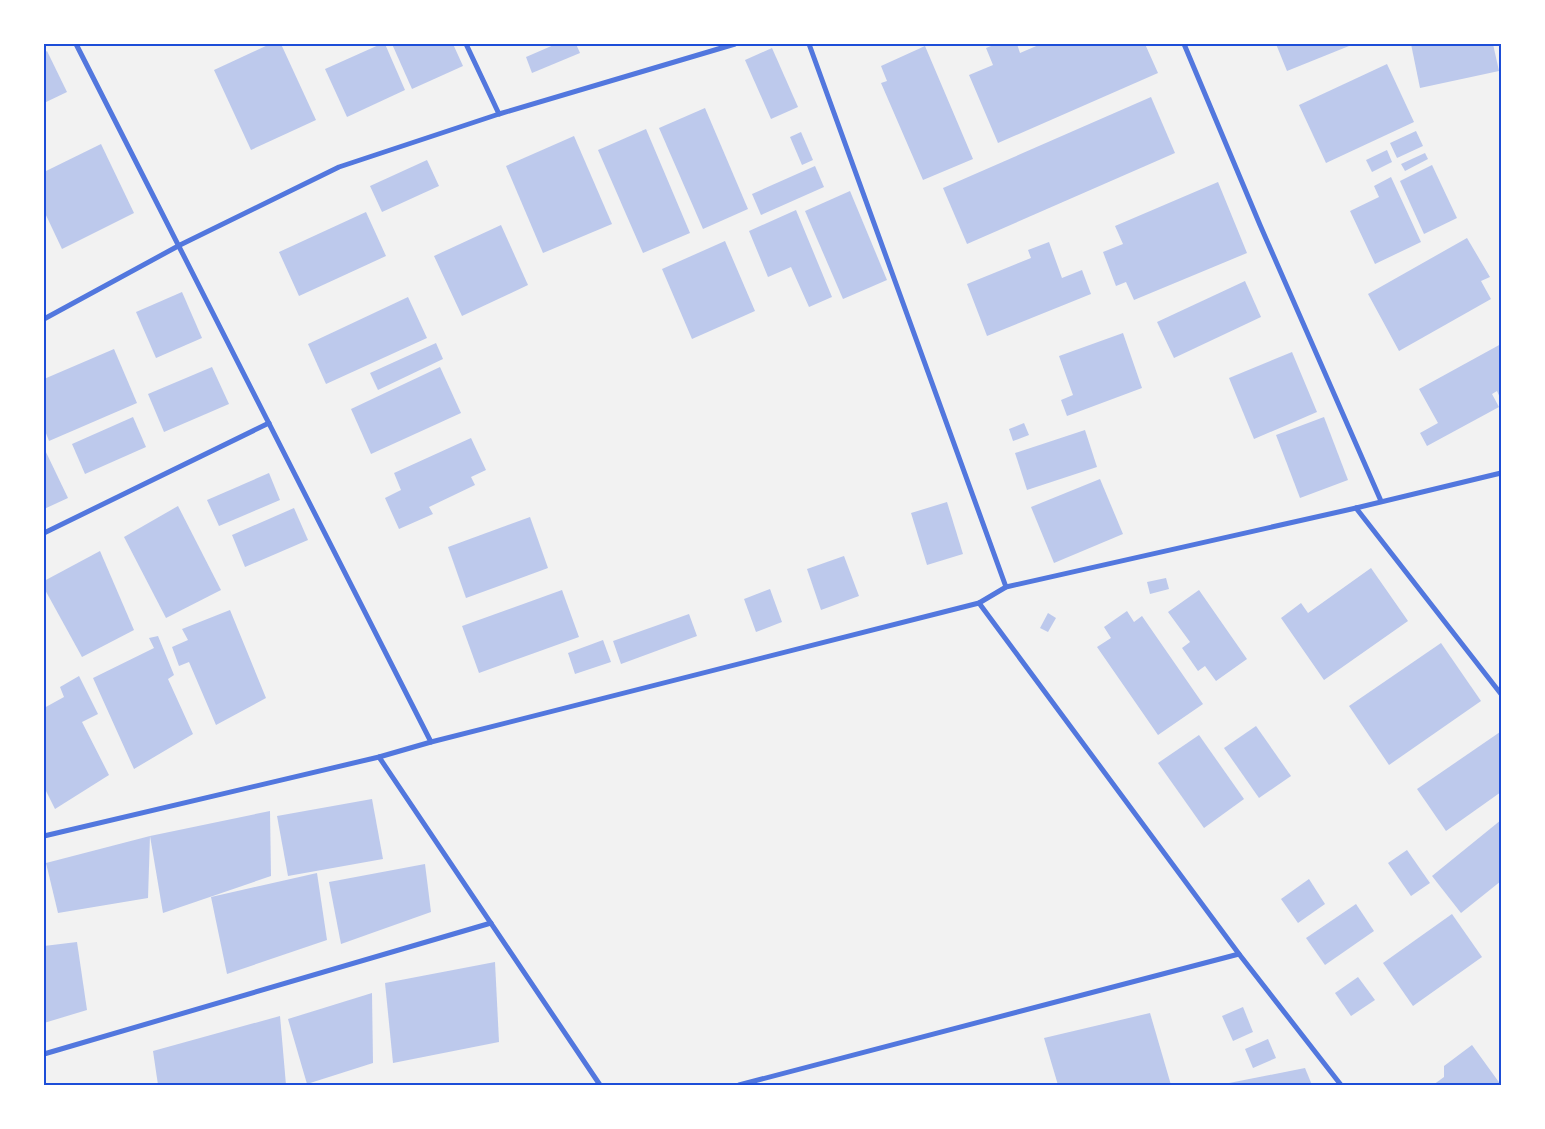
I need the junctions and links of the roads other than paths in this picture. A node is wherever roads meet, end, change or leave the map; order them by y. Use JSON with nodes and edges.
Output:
{"nodes":[{"id":1,"x":76,"y":44,"type":"edge"},
{"id":2,"x":466,"y":44,"type":"edge"},
{"id":3,"x":735,"y":44,"type":"edge"},
{"id":4,"x":809,"y":44,"type":"edge"},
{"id":5,"x":1184,"y":44,"type":"edge"},
{"id":6,"x":499,"y":114,"type":"junction"},
{"id":7,"x":180,"y":245,"type":"junction"},
{"id":8,"x":44,"y":318,"type":"edge"},
{"id":9,"x":269,"y":423,"type":"junction"},
{"id":10,"x":1501,"y":472,"type":"edge"},
{"id":11,"x":1381,"y":501,"type":"junction"},
{"id":12,"x":1356,"y":508,"type":"junction"},
{"id":13,"x":44,"y":534,"type":"edge"},
{"id":14,"x":1006,"y":587,"type":"junction"},
{"id":15,"x":979,"y":602,"type":"junction"},
{"id":16,"x":1501,"y":694,"type":"edge"},
{"id":17,"x":431,"y":742,"type":"junction"},
{"id":18,"x":379,"y":757,"type":"junction"},
{"id":19,"x":44,"y":836,"type":"edge"},
{"id":20,"x":491,"y":923,"type":"junction"},
{"id":21,"x":1239,"y":954,"type":"junction"},
{"id":22,"x":44,"y":1054,"type":"edge"},
{"id":23,"x":600,"y":1085,"type":"edge"},
{"id":24,"x":739,"y":1085,"type":"edge"},
{"id":25,"x":1341,"y":1085,"type":"edge"}],
"edges":[{"from":1,"to":7,"type":"street"},
{"from":2,"to":6,"type":"street"},
{"from":3,"to":6,"type":"street"},
{"from":4,"to":14,"type":"street"},
{"from":5,"to":11,"type":"street"},
{"from":6,"to":7,"type":"street"},
{"from":7,"to":8,"type":"street"},
{"from":7,"to":9,"type":"street"},
{"from":9,"to":13,"type":"street"},
{"from":9,"to":17,"type":"street"},
{"from":10,"to":11,"type":"street"},
{"from":11,"to":12,"type":"street"},
{"from":12,"to":14,"type":"street"},
{"from":12,"to":16,"type":"street"},
{"from":14,"to":15,"type":"street"},
{"from":15,"to":17,"type":"street"},
{"from":15,"to":21,"type":"street"},
{"from":17,"to":18,"type":"street"},
{"from":18,"to":19,"type":"street"},
{"from":18,"to":20,"type":"street"},
{"from":20,"to":22,"type":"street"},
{"from":20,"to":23,"type":"street"},
{"from":21,"to":24,"type":"street"},
{"from":21,"to":25,"type":"street"}]}
